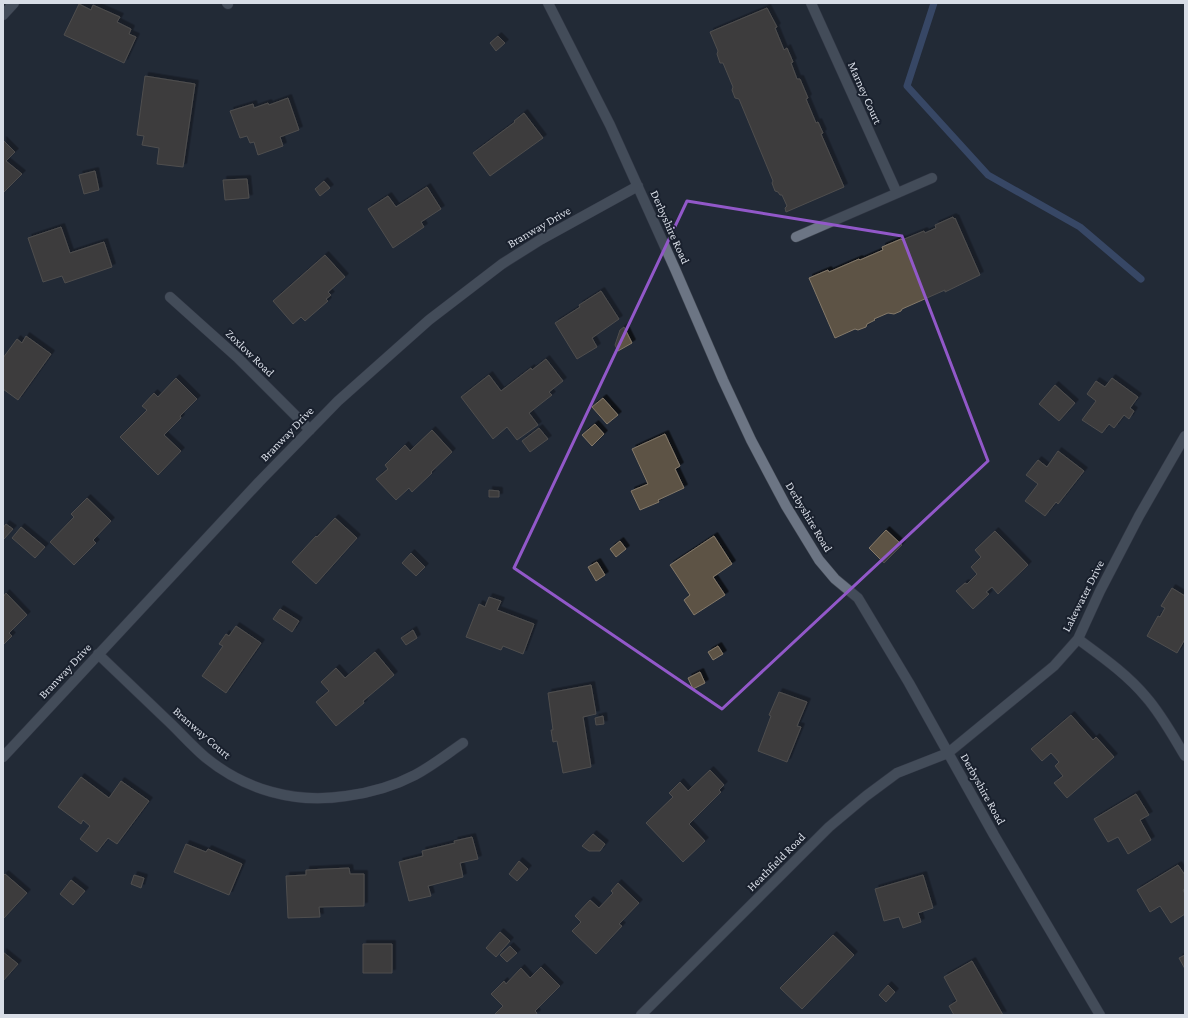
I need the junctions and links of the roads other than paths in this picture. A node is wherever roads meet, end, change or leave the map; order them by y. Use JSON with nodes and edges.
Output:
{"nodes":[{"id":1,"x":14,"y":3,"type":"edge"},
{"id":2,"x":548,"y":3,"type":"edge"},
{"id":3,"x":811,"y":3,"type":"edge"},
{"id":4,"x":3,"y":15,"type":"edge"},
{"id":5,"x":932,"y":178,"type":"dead end"},
{"id":6,"x":638,"y":186,"type":"junction"},
{"id":7,"x":897,"y":193,"type":"junction"},
{"id":8,"x":796,"y":237,"type":"dead end"},
{"id":9,"x":170,"y":297,"type":"dead end"},
{"id":10,"x":310,"y":430,"type":"junction"},
{"id":11,"x":1185,"y":436,"type":"edge"},
{"id":12,"x":1078,"y":639,"type":"junction"},
{"id":13,"x":98,"y":654,"type":"junction"},
{"id":14,"x":463,"y":743,"type":"dead end"},
{"id":15,"x":948,"y":753,"type":"junction"},
{"id":16,"x":1185,"y":756,"type":"edge"},
{"id":17,"x":3,"y":757,"type":"edge"},
{"id":18,"x":641,"y":1015,"type":"edge"},
{"id":19,"x":1100,"y":1015,"type":"edge"}],
"edges":[{"from":1,"to":4,"type":"street"},
{"from":2,"to":6,"type":"street","name":"Derbyshire Road"},
{"from":3,"to":7,"type":"street","name":"Marney Court"},
{"from":5,"to":7,"type":"street"},
{"from":6,"to":10,"type":"street","name":"Branway Drive"},
{"from":6,"to":15,"type":"street","name":"Derbyshire Road"},
{"from":7,"to":8,"type":"street"},
{"from":9,"to":10,"type":"street","name":"Zoxlow Road"},
{"from":10,"to":13,"type":"street","name":"Branway Drive"},
{"from":11,"to":12,"type":"street","name":"Lakewater Drive"},
{"from":12,"to":15,"type":"street","name":"Lakewater Drive"},
{"from":12,"to":16,"type":"street"},
{"from":13,"to":14,"type":"street","name":"Branway Court"},
{"from":13,"to":17,"type":"street","name":"Branway Drive"},
{"from":15,"to":18,"type":"street","name":"Heathfield Road"},
{"from":15,"to":19,"type":"street","name":"Derbyshire Road"}]}
